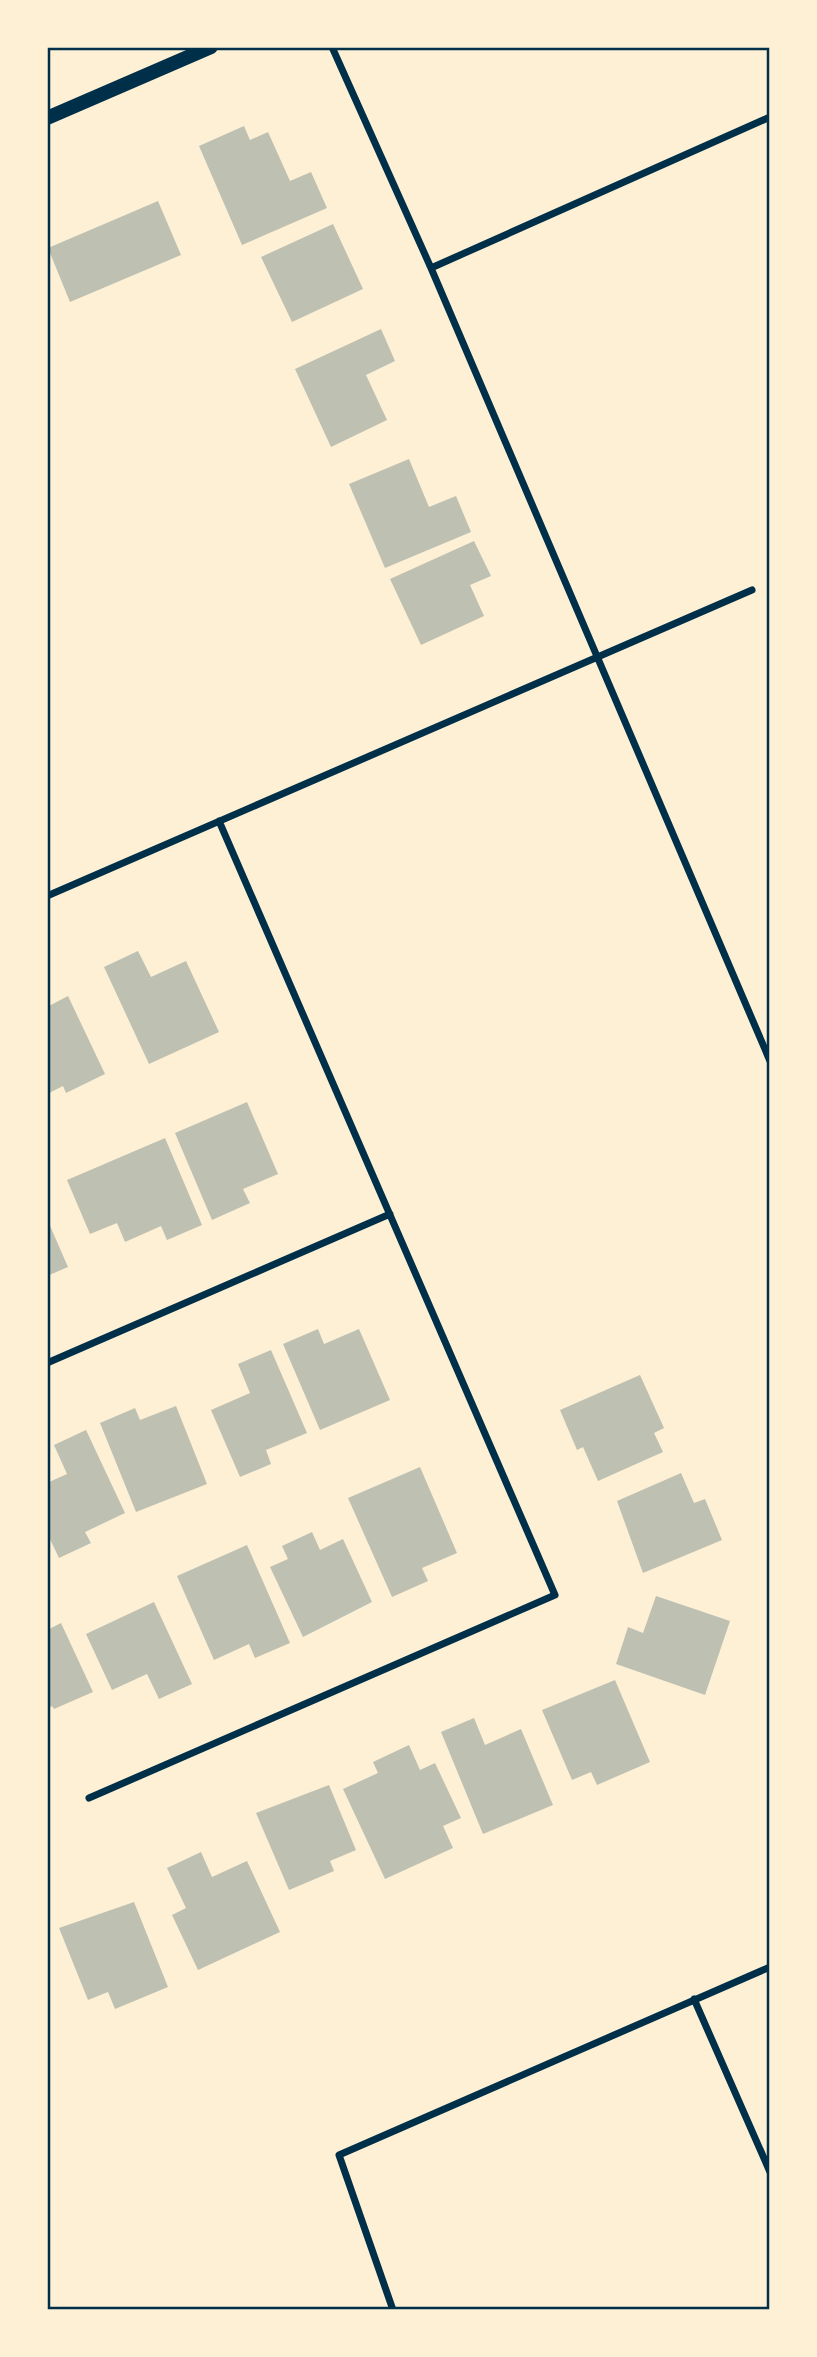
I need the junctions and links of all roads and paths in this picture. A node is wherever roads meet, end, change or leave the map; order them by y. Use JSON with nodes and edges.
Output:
{"nodes":[{"id":1,"x":211,"y":47,"type":"edge"},
{"id":2,"x":332,"y":47,"type":"edge"},
{"id":3,"x":770,"y":117,"type":"edge"},
{"id":4,"x":47,"y":118,"type":"edge"},
{"id":5,"x":430,"y":268,"type":"junction"},
{"id":6,"x":752,"y":590,"type":"dead end"},
{"id":7,"x":597,"y":657,"type":"junction"},
{"id":8,"x":219,"y":821,"type":"junction"},
{"id":9,"x":47,"y":896,"type":"edge"},
{"id":10,"x":768,"y":1050,"type":"edge"},
{"id":11,"x":770,"y":1061,"type":"edge"},
{"id":12,"x":390,"y":1214,"type":"junction"},
{"id":13,"x":47,"y":1363,"type":"edge"},
{"id":14,"x":89,"y":1798,"type":"dead end"},
{"id":15,"x":770,"y":1967,"type":"edge"},
{"id":16,"x":694,"y":1999,"type":"junction"},
{"id":17,"x":770,"y":2172,"type":"edge"},
{"id":18,"x":393,"y":2310,"type":"edge"}],
"edges":[{"from":1,"to":4,"type":"main road"},
{"from":2,"to":5,"type":"street"},
{"from":3,"to":5,"type":"street"},
{"from":5,"to":7,"type":"street"},
{"from":6,"to":7,"type":"street"},
{"from":7,"to":8,"type":"street"},
{"from":7,"to":10,"type":"street"},
{"from":8,"to":9,"type":"street"},
{"from":8,"to":12,"type":"street"},
{"from":10,"to":11,"type":"street"},
{"from":12,"to":13,"type":"street"},
{"from":12,"to":14,"type":"street"},
{"from":15,"to":16,"type":"street"},
{"from":16,"to":17,"type":"street"},
{"from":16,"to":18,"type":"street"}]}
